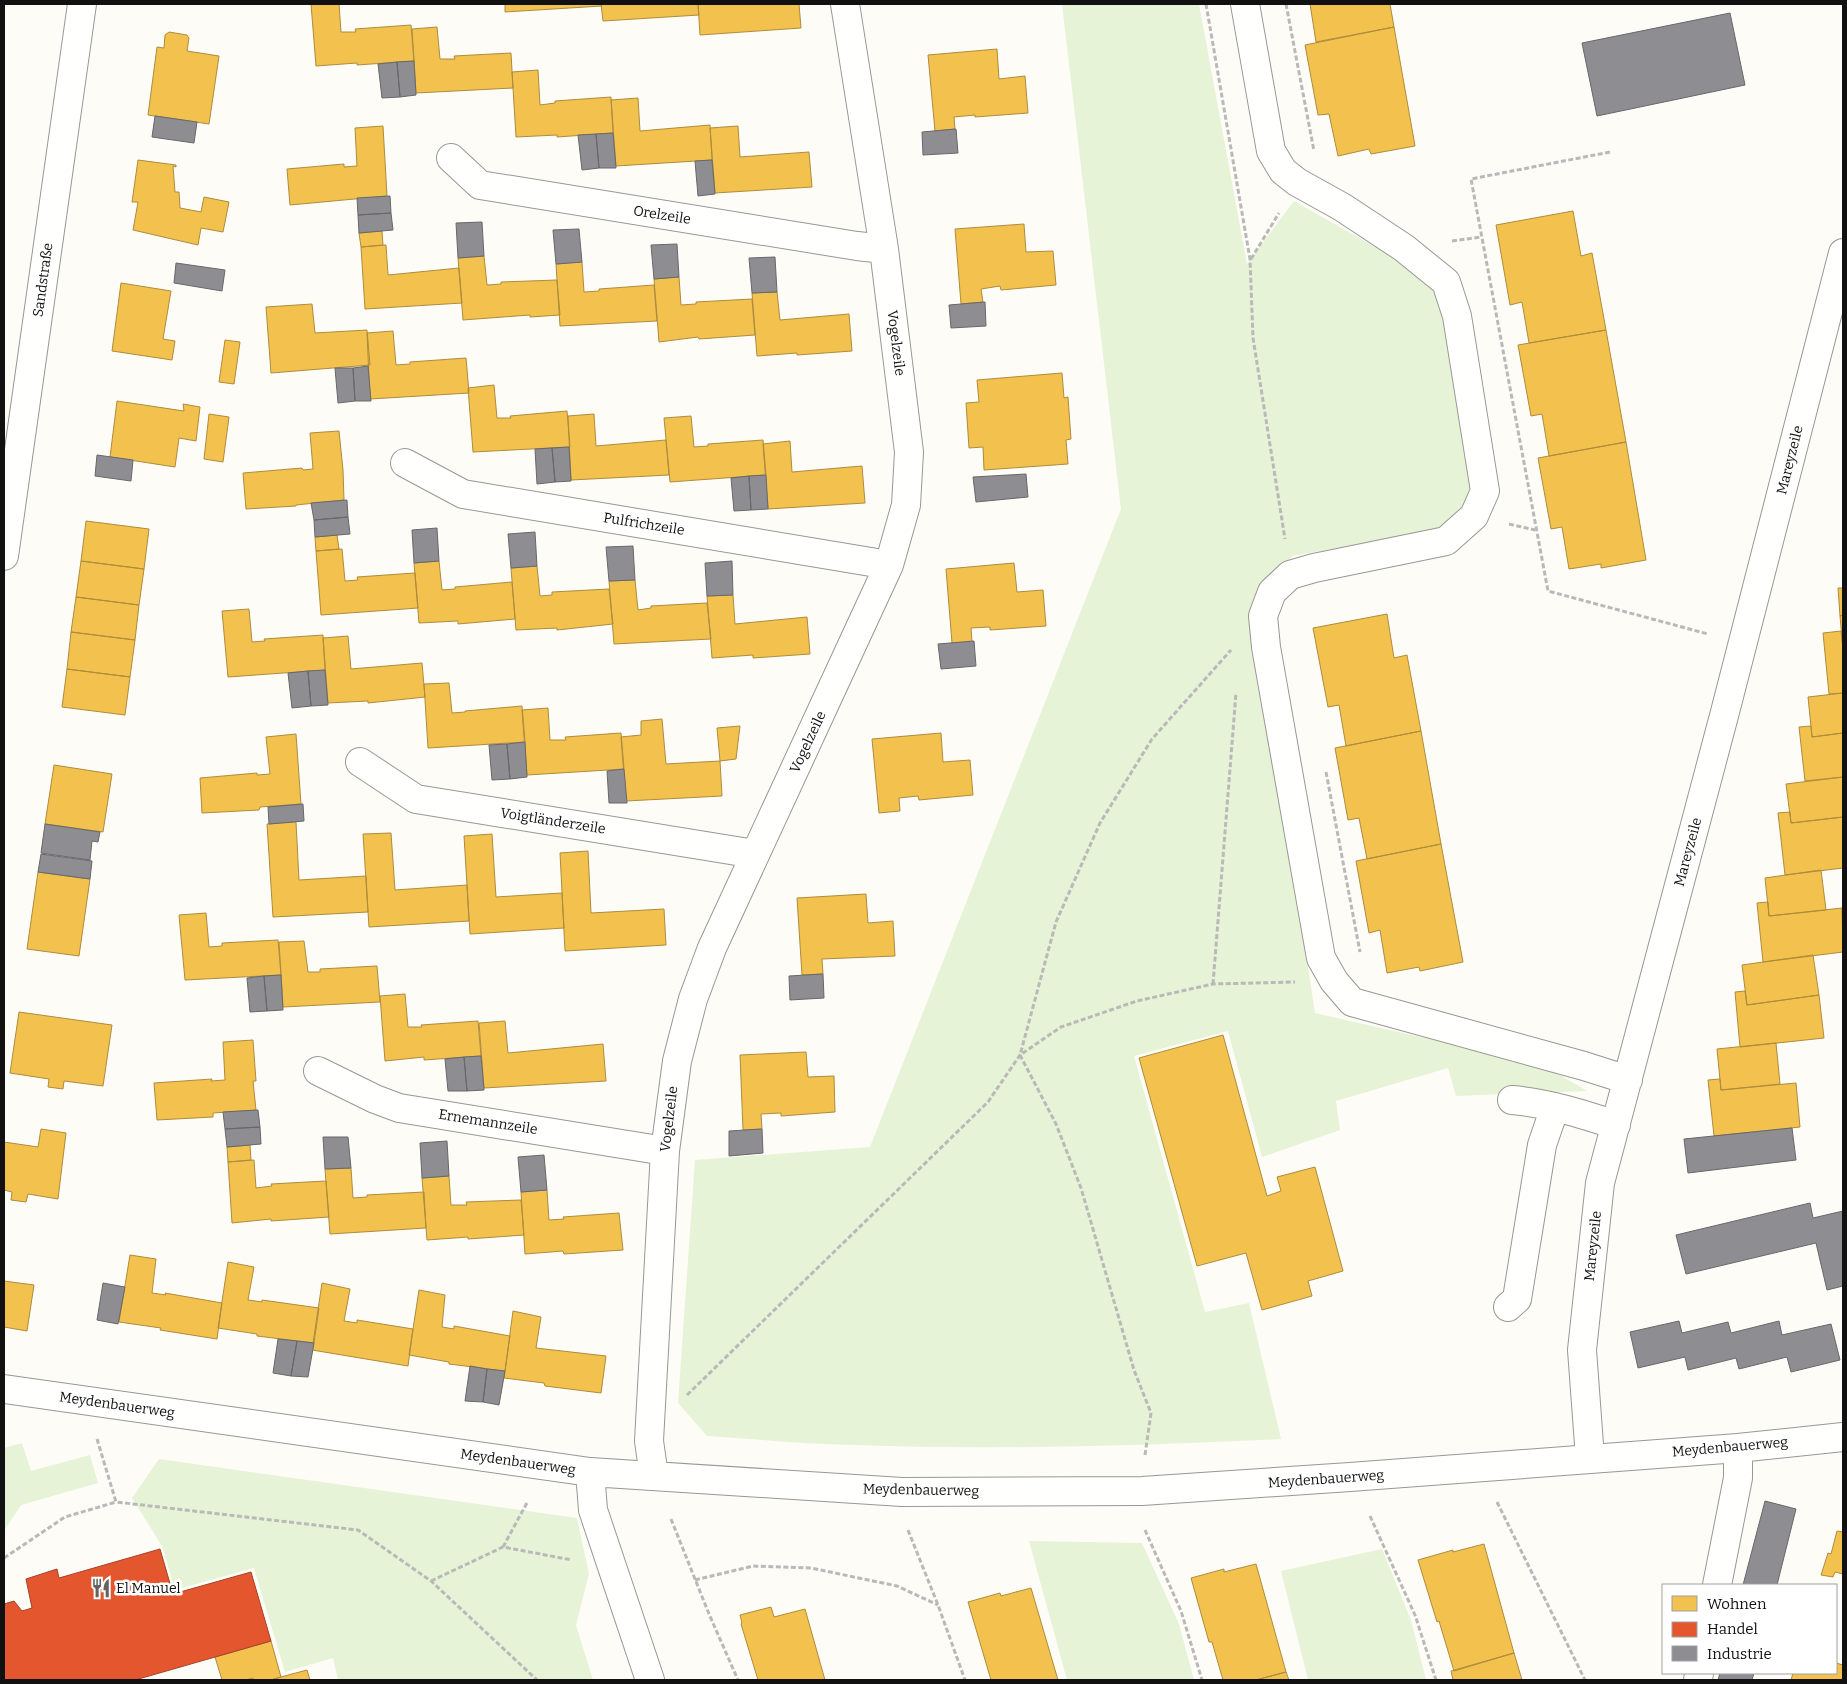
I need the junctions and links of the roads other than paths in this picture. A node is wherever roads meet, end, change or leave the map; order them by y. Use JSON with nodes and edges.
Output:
{"nodes":[{"id":1,"x":82,"y":4,"type":"edge"},
{"id":2,"x":845,"y":4,"type":"edge"},
{"id":3,"x":1245,"y":4,"type":"edge"},
{"id":4,"x":451,"y":158,"type":"dead end"},
{"id":5,"x":884,"y":249,"type":"junction"},
{"id":6,"x":1843,"y":253,"type":"edge"},
{"id":7,"x":405,"y":463,"type":"dead end"},
{"id":8,"x":4,"y":556,"type":"edge"},
{"id":9,"x":889,"y":565,"type":"junction"},
{"id":10,"x":360,"y":762,"type":"dead end"},
{"id":11,"x":755,"y":854,"type":"junction"},
{"id":12,"x":318,"y":1071,"type":"dead end"},
{"id":13,"x":1628,"y":1080,"type":"junction"},
{"id":14,"x":1512,"y":1100,"type":"dead end"},
{"id":15,"x":1555,"y":1107,"type":"junction"},
{"id":16,"x":1616,"y":1125,"type":"junction"},
{"id":17,"x":665,"y":1151,"type":"junction"},
{"id":18,"x":1508,"y":1307,"type":"dead end"},
{"id":19,"x":4,"y":1389,"type":"edge"},
{"id":20,"x":1843,"y":1436,"type":"edge"},
{"id":21,"x":1738,"y":1448,"type":"junction"},
{"id":22,"x":1590,"y":1458,"type":"junction"},
{"id":23,"x":590,"y":1472,"type":"junction"},
{"id":24,"x":654,"y":1476,"type":"junction"},
{"id":25,"x":1717,"y":1584,"type":"edge"},
{"id":26,"x":650,"y":1680,"type":"edge"}],
"edges":[{"from":1,"to":8,"type":"street","name":"Sandstraße"},
{"from":2,"to":5,"type":"street","name":"Vogelzeile"},
{"from":3,"to":13,"type":"street"},
{"from":4,"to":5,"type":"street","name":"Orelzeile"},
{"from":5,"to":9,"type":"street","name":"Vogelzeile"},
{"from":6,"to":13,"type":"street","name":"Mareyzeile"},
{"from":7,"to":9,"type":"street","name":"Pulfrichzeile"},
{"from":9,"to":11,"type":"street","name":"Vogelzeile"},
{"from":10,"to":11,"type":"street","name":"Voigtländerzeile"},
{"from":11,"to":17,"type":"street","name":"Vogelzeile"},
{"from":12,"to":17,"type":"street","name":"Ernemannzeile"},
{"from":13,"to":16,"type":"street","name":"Mareyzeile"},
{"from":14,"to":15,"type":"street"},
{"from":15,"to":16,"type":"street"},
{"from":15,"to":18,"type":"street"},
{"from":16,"to":22,"type":"street","name":"Mareyzeile"},
{"from":17,"to":24,"type":"street","name":"Vogelzeile"},
{"from":19,"to":23,"type":"street","name":"Meydenbauerweg"},
{"from":20,"to":21,"type":"street","name":"Meydenbauerweg"},
{"from":21,"to":22,"type":"street","name":"Meydenbauerweg"},
{"from":21,"to":25,"type":"street"},
{"from":22,"to":24,"type":"street","name":"Meydenbauerweg"},
{"from":23,"to":24,"type":"street","name":"Meydenbauerweg"},
{"from":23,"to":26,"type":"street"}]}
